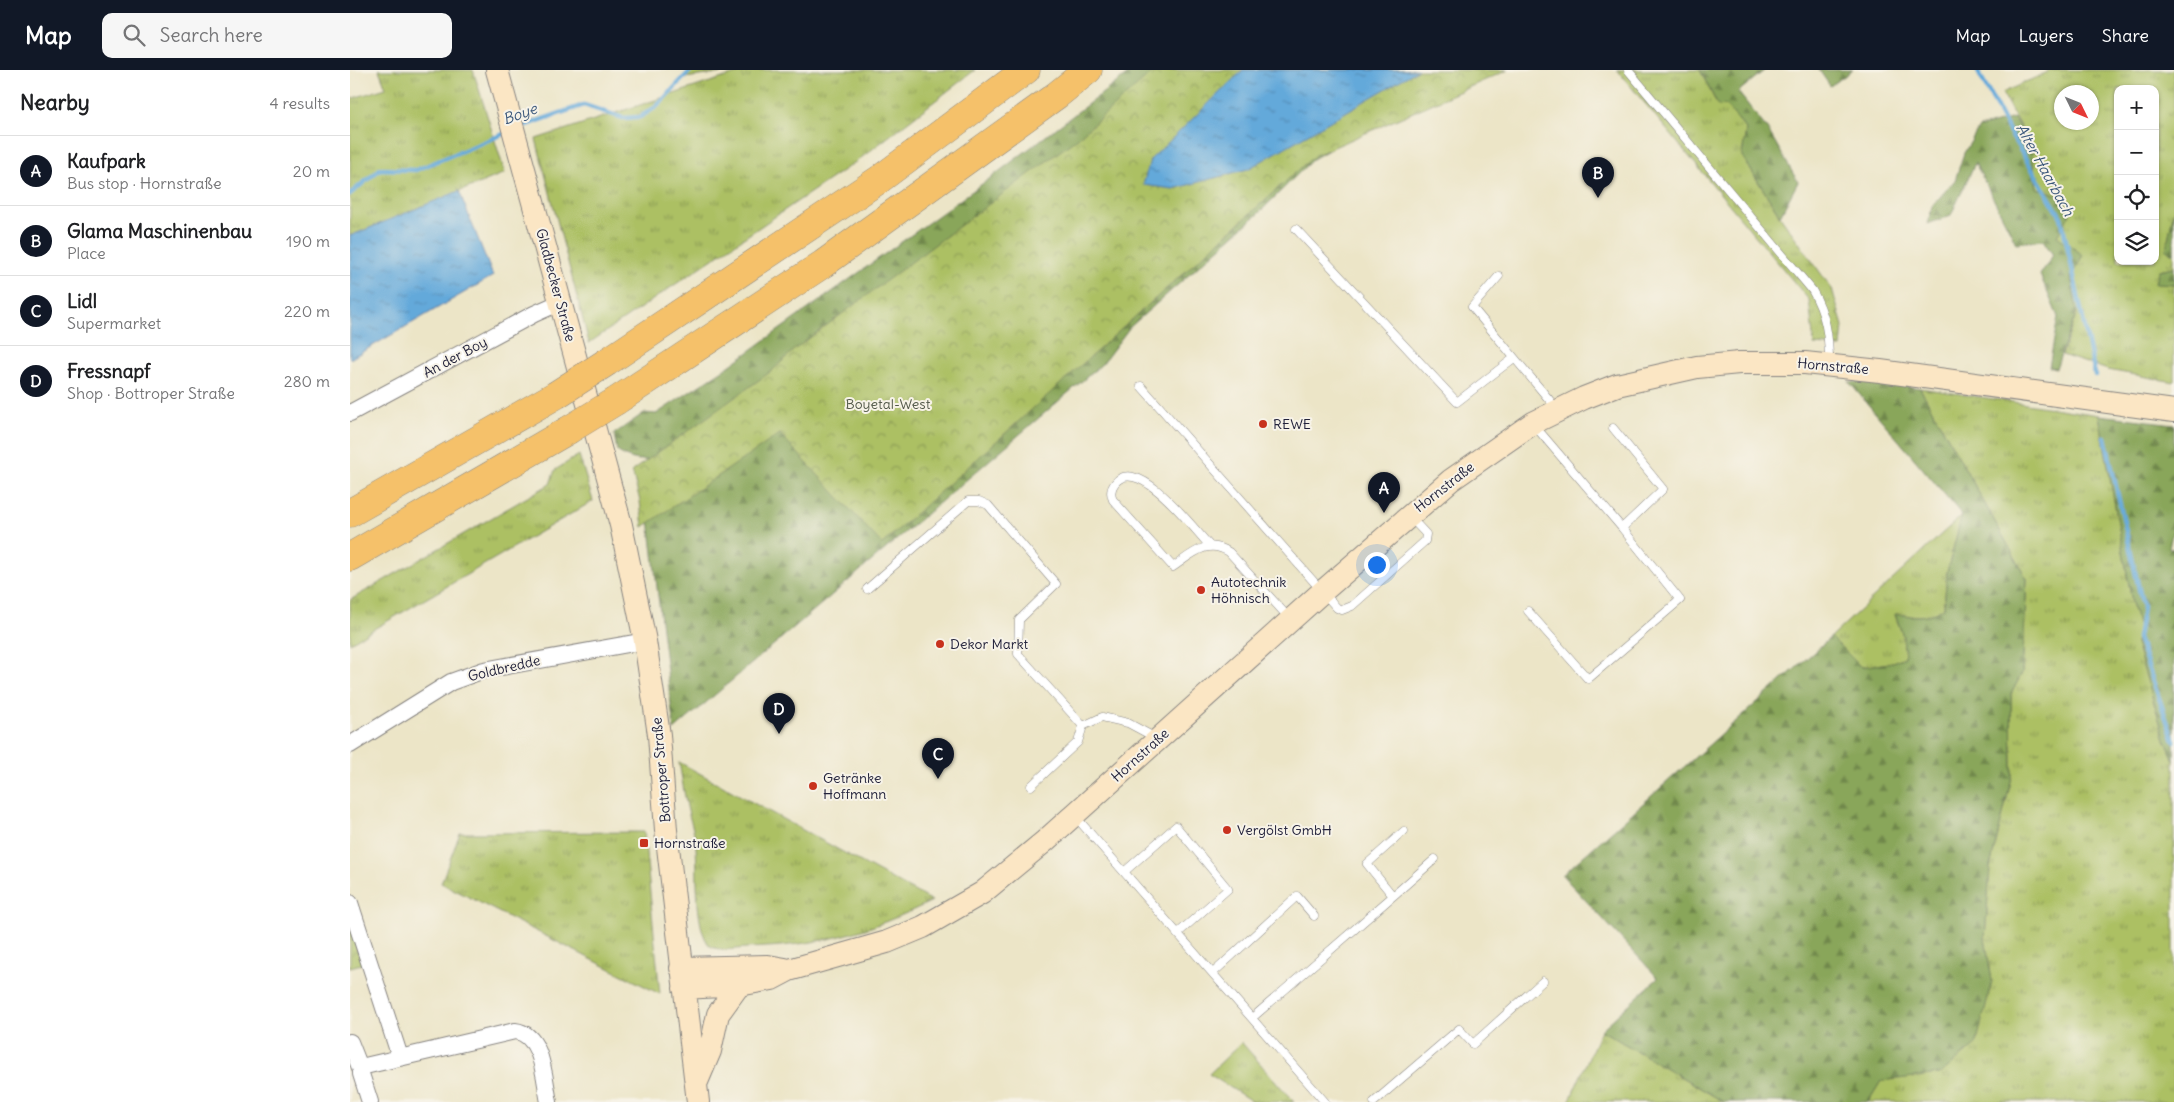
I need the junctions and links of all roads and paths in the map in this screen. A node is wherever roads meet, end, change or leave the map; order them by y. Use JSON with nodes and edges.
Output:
{"nodes":[{"id":1,"x":497,"y":70,"type":"edge"},
{"id":2,"x":1026,"y":70,"type":"edge"},
{"id":3,"x":1088,"y":70,"type":"edge"},
{"id":4,"x":1628,"y":70,"type":"edge"},
{"id":5,"x":1296,"y":229,"type":"dead end"},
{"id":6,"x":1499,"y":276,"type":"dead end"},
{"id":7,"x":561,"y":302,"type":"junction"},
{"id":8,"x":1514,"y":358,"type":"junction"},
{"id":9,"x":1829,"y":365,"type":"junction"},
{"id":10,"x":1141,"y":386,"type":"dead end"},
{"id":11,"x":1558,"y":410,"type":"junction"},
{"id":12,"x":2174,"y":411,"type":"edge"},
{"id":13,"x":350,"y":413,"type":"edge"},
{"id":14,"x":1533,"y":424,"type":"junction"},
{"id":15,"x":1613,"y":428,"type":"dead end"},
{"id":16,"x":614,"y":501,"type":"joint"},
{"id":17,"x":350,"y":513,"type":"edge"},
{"id":18,"x":1408,"y":516,"type":"junction"},
{"id":19,"x":1622,"y":528,"type":"junction"},
{"id":20,"x":1209,"y":545,"type":"junction"},
{"id":21,"x":350,"y":556,"type":"edge"},
{"id":22,"x":867,"y":589,"type":"dead end"},
{"id":23,"x":1322,"y":592,"type":"junction"},
{"id":24,"x":1528,"y":610,"type":"dead end"},
{"id":25,"x":1290,"y":620,"type":"junction"},
{"id":26,"x":644,"y":641,"type":"junction"},
{"id":27,"x":1083,"y":726,"type":"junction"},
{"id":28,"x":1158,"y":738,"type":"junction"},
{"id":29,"x":350,"y":745,"type":"edge"},
{"id":30,"x":1031,"y":786,"type":"dead end"},
{"id":31,"x":1074,"y":815,"type":"junction"},
{"id":32,"x":1404,"y":830,"type":"dead end"},
{"id":33,"x":1435,"y":859,"type":"dead end"},
{"id":34,"x":1124,"y":872,"type":"junction"},
{"id":35,"x":1393,"y":896,"type":"junction"},
{"id":36,"x":350,"y":904,"type":"edge"},
{"id":37,"x":1314,"y":916,"type":"dead end"},
{"id":38,"x":1177,"y":934,"type":"junction"},
{"id":39,"x":789,"y":970,"type":"junction"},
{"id":40,"x":1213,"y":973,"type":"junction"},
{"id":41,"x":682,"y":978,"type":"junction"},
{"id":42,"x":1543,"y":981,"type":"dead end"},
{"id":43,"x":739,"y":985,"type":"junction"},
{"id":44,"x":1252,"y":1018,"type":"junction"},
{"id":45,"x":350,"y":1042,"type":"edge"},
{"id":46,"x":400,"y":1057,"type":"junction"},
{"id":47,"x":361,"y":1070,"type":"junction"},
{"id":48,"x":697,"y":1093,"type":"edge"},
{"id":49,"x":370,"y":1102,"type":"edge"},
{"id":50,"x":549,"y":1102,"type":"edge"},
{"id":51,"x":1325,"y":1102,"type":"edge"},
{"id":52,"x":1374,"y":1102,"type":"edge"}],
"edges":[{"from":1,"to":7,"type":"street","name":"Gladbecker Straße"},
{"from":2,"to":17,"type":"highway","bridge":true},
{"from":3,"to":21,"type":"highway","bridge":true},
{"from":4,"to":9,"type":"lane"},
{"from":5,"to":8,"type":"lane"},
{"from":6,"to":8,"type":"lane"},
{"from":7,"to":13,"type":"street","name":"An der Boy"},
{"from":7,"to":16,"type":"street","name":"Gladbecker Straße"},
{"from":8,"to":11,"type":"lane"},
{"from":9,"to":11,"type":"street","name":"Hornstraße"},
{"from":9,"to":12,"type":"street","name":"Hornstraße"},
{"from":10,"to":23,"type":"lane"},
{"from":11,"to":14,"type":"street","name":"Hornstraße"},
{"from":14,"to":18,"type":"street","name":"Hornstraße"},
{"from":14,"to":19,"type":"lane"},
{"from":15,"to":19,"type":"lane"},
{"from":16,"to":26,"type":"street","name":"Bottroper Straße"},
{"from":18,"to":23,"type":"street","name":"Hornstraße"},
{"from":18,"to":23,"type":"lane"},
{"from":19,"to":24,"type":"lane"},
{"from":20,"to":20,"type":"lane"},
{"from":20,"to":25,"type":"lane"},
{"from":22,"to":27,"type":"lane"},
{"from":23,"to":25,"type":"street","name":"Hornstraße"},
{"from":25,"to":28,"type":"street","name":"Hornstraße"},
{"from":26,"to":29,"type":"street","name":"Goldbredde"},
{"from":26,"to":41,"type":"street","name":"Bottroper Straße"},
{"from":27,"to":28,"type":"lane"},
{"from":27,"to":30,"type":"lane"},
{"from":28,"to":31,"type":"street","name":"Hornstraße"},
{"from":31,"to":34,"type":"lane"},
{"from":31,"to":39,"type":"street","name":"Hornstraße"},
{"from":32,"to":35,"type":"lane"},
{"from":33,"to":35,"type":"lane"},
{"from":34,"to":38,"type":"lane"},
{"from":34,"to":38,"type":"lane"},
{"from":35,"to":44,"type":"lane"},
{"from":36,"to":46,"type":"street"},
{"from":37,"to":40,"type":"lane"},
{"from":38,"to":40,"type":"lane"},
{"from":39,"to":41,"type":"street","name":"Hornstraße"},
{"from":39,"to":43,"type":"street","name":"Hornstraße"},
{"from":40,"to":44,"type":"lane"},
{"from":41,"to":43,"type":"street","name":"Hornstraße"},
{"from":41,"to":48,"type":"street","name":"Bottroper Straße"},
{"from":42,"to":52,"type":"lane"},
{"from":43,"to":48,"type":"street"},
{"from":44,"to":51,"type":"lane"},
{"from":45,"to":47,"type":"street"},
{"from":46,"to":47,"type":"street"},
{"from":46,"to":50,"type":"street"},
{"from":47,"to":49,"type":"street"}]}
